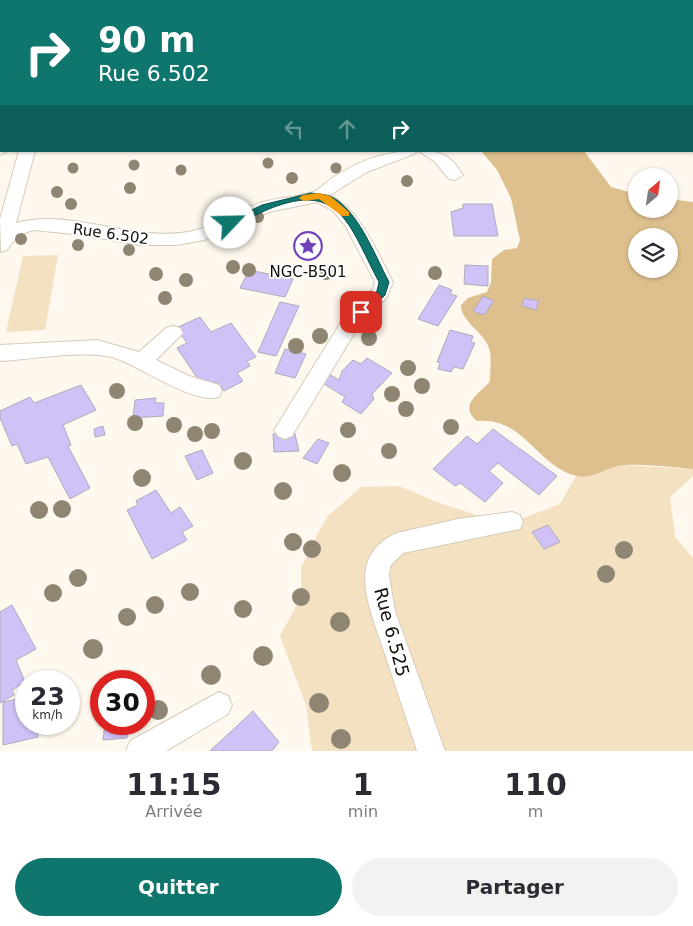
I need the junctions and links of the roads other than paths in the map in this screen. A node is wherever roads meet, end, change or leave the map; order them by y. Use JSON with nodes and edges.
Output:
{"nodes":[{"id":1,"x":27,"y":152,"type":"edge"},
{"id":2,"x":406,"y":152,"type":"edge"},
{"id":3,"x":429,"y":152,"type":"edge"},
{"id":4,"x":455,"y":175,"type":"dead end"},
{"id":5,"x":319,"y":196,"type":"junction"},
{"id":6,"x":1,"y":242,"type":"edge"},
{"id":7,"x":173,"y":333,"type":"dead end"},
{"id":8,"x":0,"y":353,"type":"edge"},
{"id":9,"x":142,"y":361,"type":"junction"},
{"id":10,"x":212,"y":391,"type":"dead end"},
{"id":11,"x":285,"y":430,"type":"dead end"},
{"id":12,"x":512,"y":522,"type":"dead end"},
{"id":13,"x":219,"y":705,"type":"dead end"},
{"id":14,"x":140,"y":751,"type":"edge"},
{"id":15,"x":431,"y":751,"type":"edge"}],
"edges":[{"from":1,"to":6,"type":"street"},
{"from":2,"to":5,"type":"street"},
{"from":3,"to":4,"type":"street"},
{"from":5,"to":6,"type":"street","name":"Rue 6.502"},
{"from":5,"to":11,"type":"street"},
{"from":7,"to":9,"type":"street"},
{"from":8,"to":9,"type":"street"},
{"from":9,"to":10,"type":"street"},
{"from":12,"to":15,"type":"street","name":"Rue 6.525"},
{"from":13,"to":14,"type":"street"}]}
